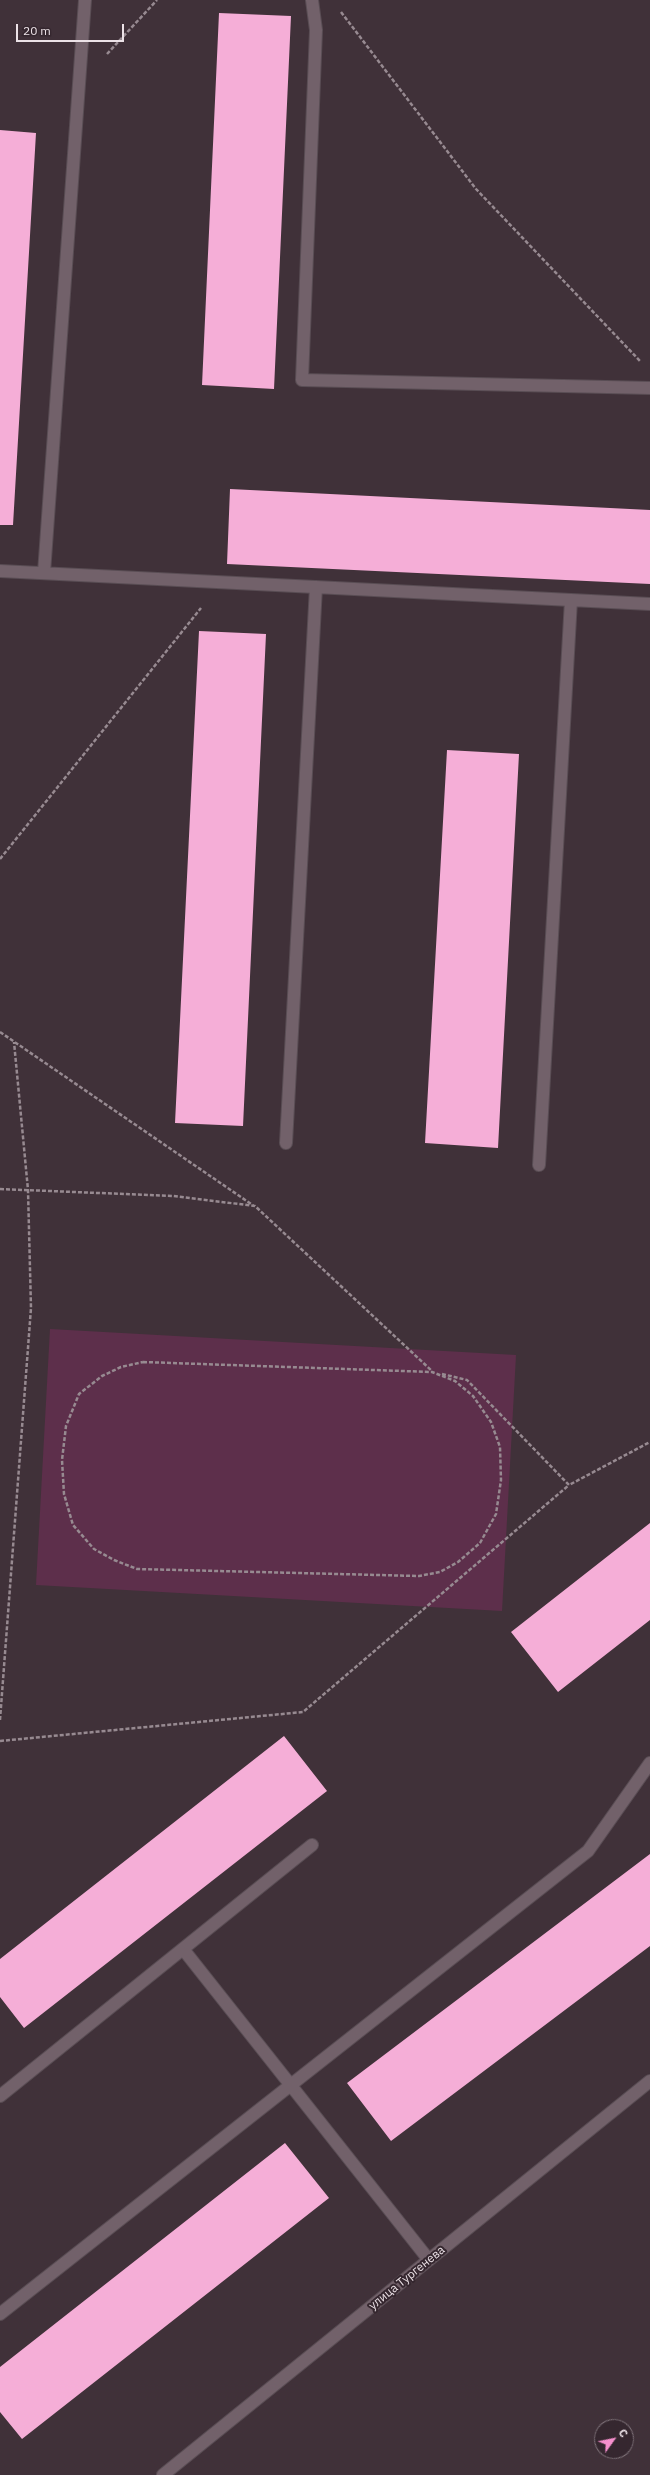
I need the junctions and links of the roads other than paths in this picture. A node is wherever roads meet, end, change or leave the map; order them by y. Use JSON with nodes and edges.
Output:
{"nodes":[{"id":1,"x":85,"y":0,"type":"edge"},
{"id":2,"x":312,"y":0,"type":"edge"},
{"id":3,"x":650,"y":388,"type":"edge"},
{"id":4,"x":0,"y":571,"type":"edge"},
{"id":5,"x":44,"y":573,"type":"junction"},
{"id":6,"x":316,"y":587,"type":"junction"},
{"id":7,"x":571,"y":600,"type":"junction"},
{"id":8,"x":650,"y":604,"type":"edge"},
{"id":9,"x":286,"y":1143,"type":"dead end"},
{"id":10,"x":539,"y":1164,"type":"dead end"},
{"id":11,"x":650,"y":1762,"type":"edge"},
{"id":12,"x":312,"y":1845,"type":"dead end"},
{"id":13,"x":183,"y":1948,"type":"junction"},
{"id":14,"x":650,"y":2081,"type":"edge"},
{"id":15,"x":291,"y":2085,"type":"junction"},
{"id":16,"x":0,"y":2096,"type":"edge"},
{"id":17,"x":429,"y":2260,"type":"junction"},
{"id":18,"x":0,"y":2314,"type":"edge"},
{"id":19,"x":163,"y":2475,"type":"edge"}],
"edges":[{"from":1,"to":5,"type":"street"},
{"from":2,"to":3,"type":"street"},
{"from":4,"to":5,"type":"street"},
{"from":5,"to":6,"type":"street"},
{"from":6,"to":7,"type":"street"},
{"from":6,"to":9,"type":"street"},
{"from":7,"to":8,"type":"street"},
{"from":7,"to":10,"type":"street"},
{"from":11,"to":15,"type":"street"},
{"from":12,"to":13,"type":"street"},
{"from":13,"to":15,"type":"street"},
{"from":13,"to":16,"type":"street"},
{"from":14,"to":17,"type":"street","name":"улица Тургенева"},
{"from":15,"to":17,"type":"street"},
{"from":15,"to":18,"type":"street"},
{"from":17,"to":19,"type":"street","name":"улица Тургенева"}]}
